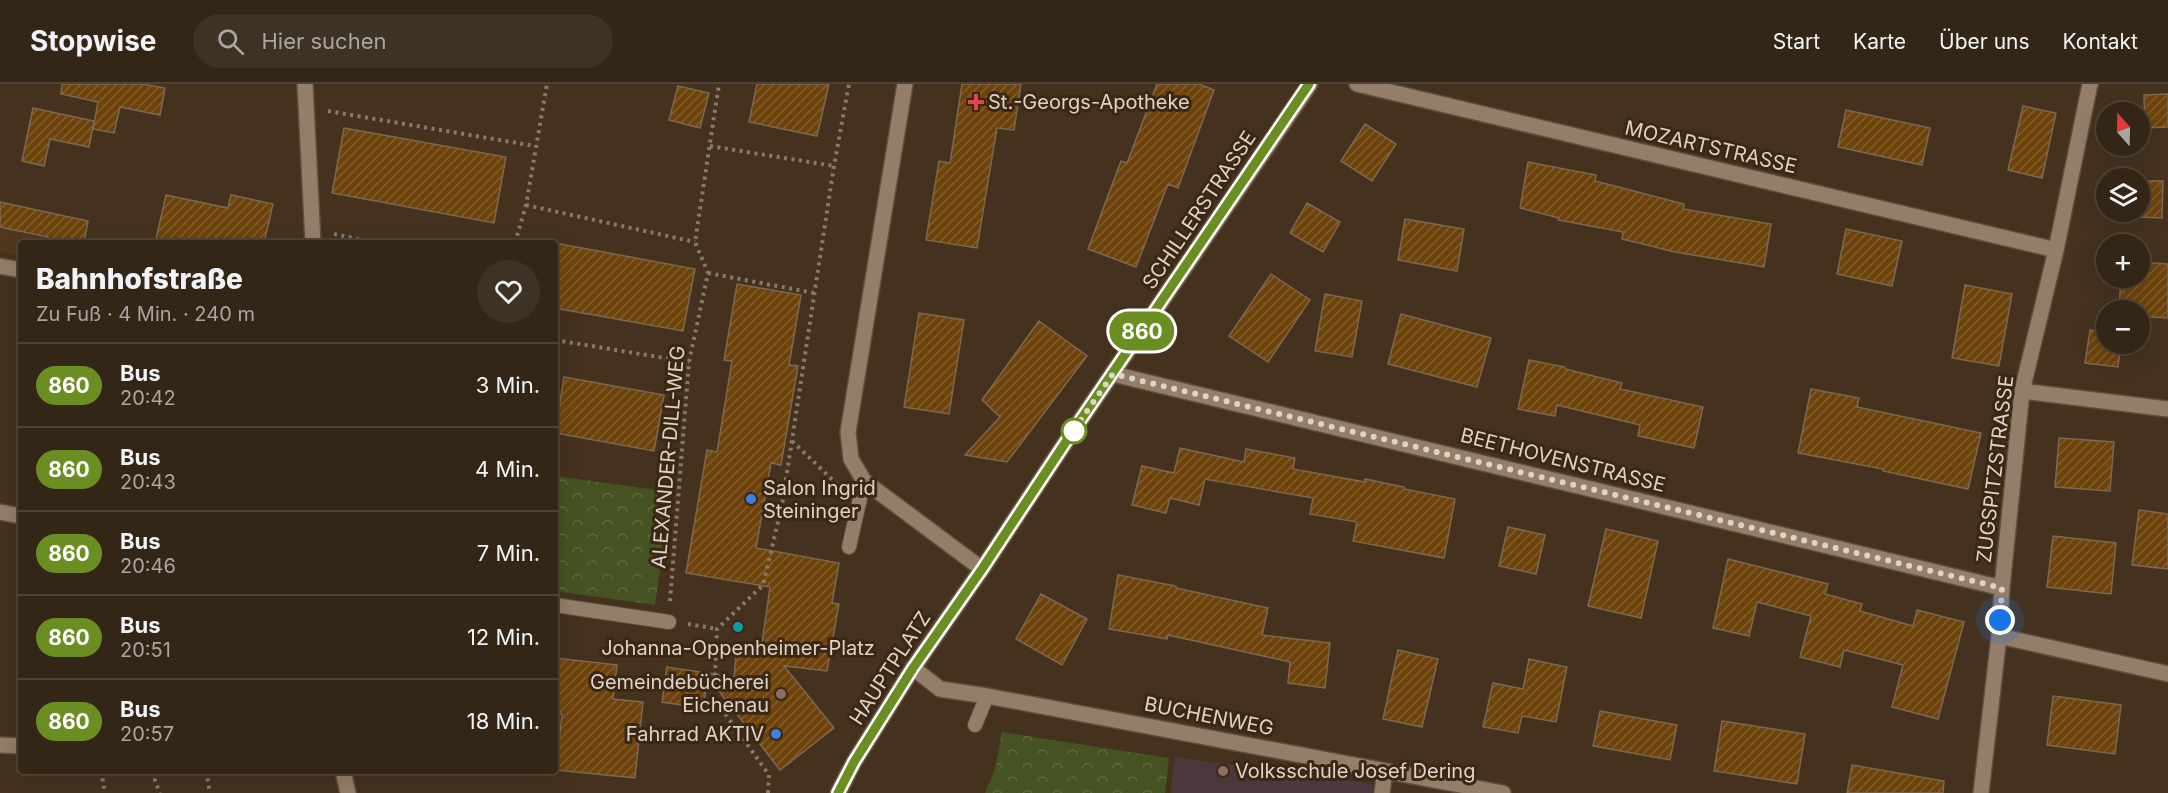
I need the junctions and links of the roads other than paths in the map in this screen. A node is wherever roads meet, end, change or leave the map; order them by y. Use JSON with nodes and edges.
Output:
{"nodes":[{"id":1,"x":305,"y":84,"type":"edge"},
{"id":2,"x":905,"y":84,"type":"edge"},
{"id":3,"x":1310,"y":84,"type":"edge"},
{"id":4,"x":1357,"y":84,"type":"edge"},
{"id":5,"x":2090,"y":84,"type":"edge"},
{"id":6,"x":313,"y":236,"type":"edge"},
{"id":7,"x":2056,"y":250,"type":"junction"},
{"id":8,"x":0,"y":266,"type":"edge"},
{"id":9,"x":18,"y":269,"type":"edge"},
{"id":10,"x":1113,"y":374,"type":"junction"},
{"id":11,"x":2022,"y":391,"type":"junction"},
{"id":12,"x":2168,"y":409,"type":"edge"},
{"id":13,"x":864,"y":481,"type":"junction"},
{"id":14,"x":0,"y":512,"type":"edge"},
{"id":15,"x":18,"y":515,"type":"edge"},
{"id":16,"x":849,"y":547,"type":"dead end"},
{"id":17,"x":982,"y":569,"type":"junction"},
{"id":18,"x":2002,"y":588,"type":"junction"},
{"id":19,"x":558,"y":605,"type":"edge"},
{"id":20,"x":669,"y":622,"type":"road end"},
{"id":21,"x":2000,"y":636,"type":"junction"},
{"id":22,"x":913,"y":668,"type":"junction"},
{"id":23,"x":2168,"y":674,"type":"edge"},
{"id":24,"x":987,"y":696,"type":"junction"},
{"id":25,"x":975,"y":725,"type":"dead end"},
{"id":26,"x":0,"y":745,"type":"edge"},
{"id":27,"x":18,"y":746,"type":"edge"},
{"id":28,"x":1385,"y":771,"type":"junction"},
{"id":29,"x":344,"y":774,"type":"edge"},
{"id":30,"x":348,"y":793,"type":"edge"},
{"id":31,"x":838,"y":793,"type":"edge"},
{"id":32,"x":1383,"y":793,"type":"edge"},
{"id":33,"x":1503,"y":793,"type":"edge"},
{"id":34,"x":1981,"y":793,"type":"edge"}],
"edges":[{"from":1,"to":6,"type":"street"},
{"from":2,"to":13,"type":"street"},
{"from":3,"to":10,"type":"street","name":"SCHILLERSTRASSE"},
{"from":4,"to":7,"type":"street","name":"MOZARTSTRASSE"},
{"from":5,"to":7,"type":"street","name":"ZUGSPITZSTRASSE"},
{"from":7,"to":11,"type":"street","name":"ZUGSPITZSTRASSE"},
{"from":8,"to":9,"type":"street"},
{"from":10,"to":17,"type":"street","name":"SCHILLERSTRASSE"},
{"from":10,"to":18,"type":"street","name":"BEETHOVENSTRASSE"},
{"from":11,"to":12,"type":"street"},
{"from":11,"to":18,"type":"street","name":"ZUGSPITZSTRASSE"},
{"from":13,"to":16,"type":"lane"},
{"from":13,"to":17,"type":"street"},
{"from":14,"to":15,"type":"street"},
{"from":17,"to":22,"type":"street","name":"HAUPTPLATZ"},
{"from":18,"to":21,"type":"street","name":"ZUGSPITZSTRASSE"},
{"from":19,"to":20,"type":"lane"},
{"from":21,"to":23,"type":"street"},
{"from":21,"to":34,"type":"street","name":"ZUGSPITZSTRASSE"},
{"from":22,"to":24,"type":"street","name":"BUCHENWEG"},
{"from":22,"to":31,"type":"street","name":"HAUPTPLATZ"},
{"from":24,"to":25,"type":"lane"},
{"from":24,"to":28,"type":"street","name":"BUCHENWEG"},
{"from":26,"to":27,"type":"street"},
{"from":28,"to":32,"type":"street"},
{"from":28,"to":33,"type":"street","name":"BUCHENWEG"},
{"from":29,"to":30,"type":"street"}]}
